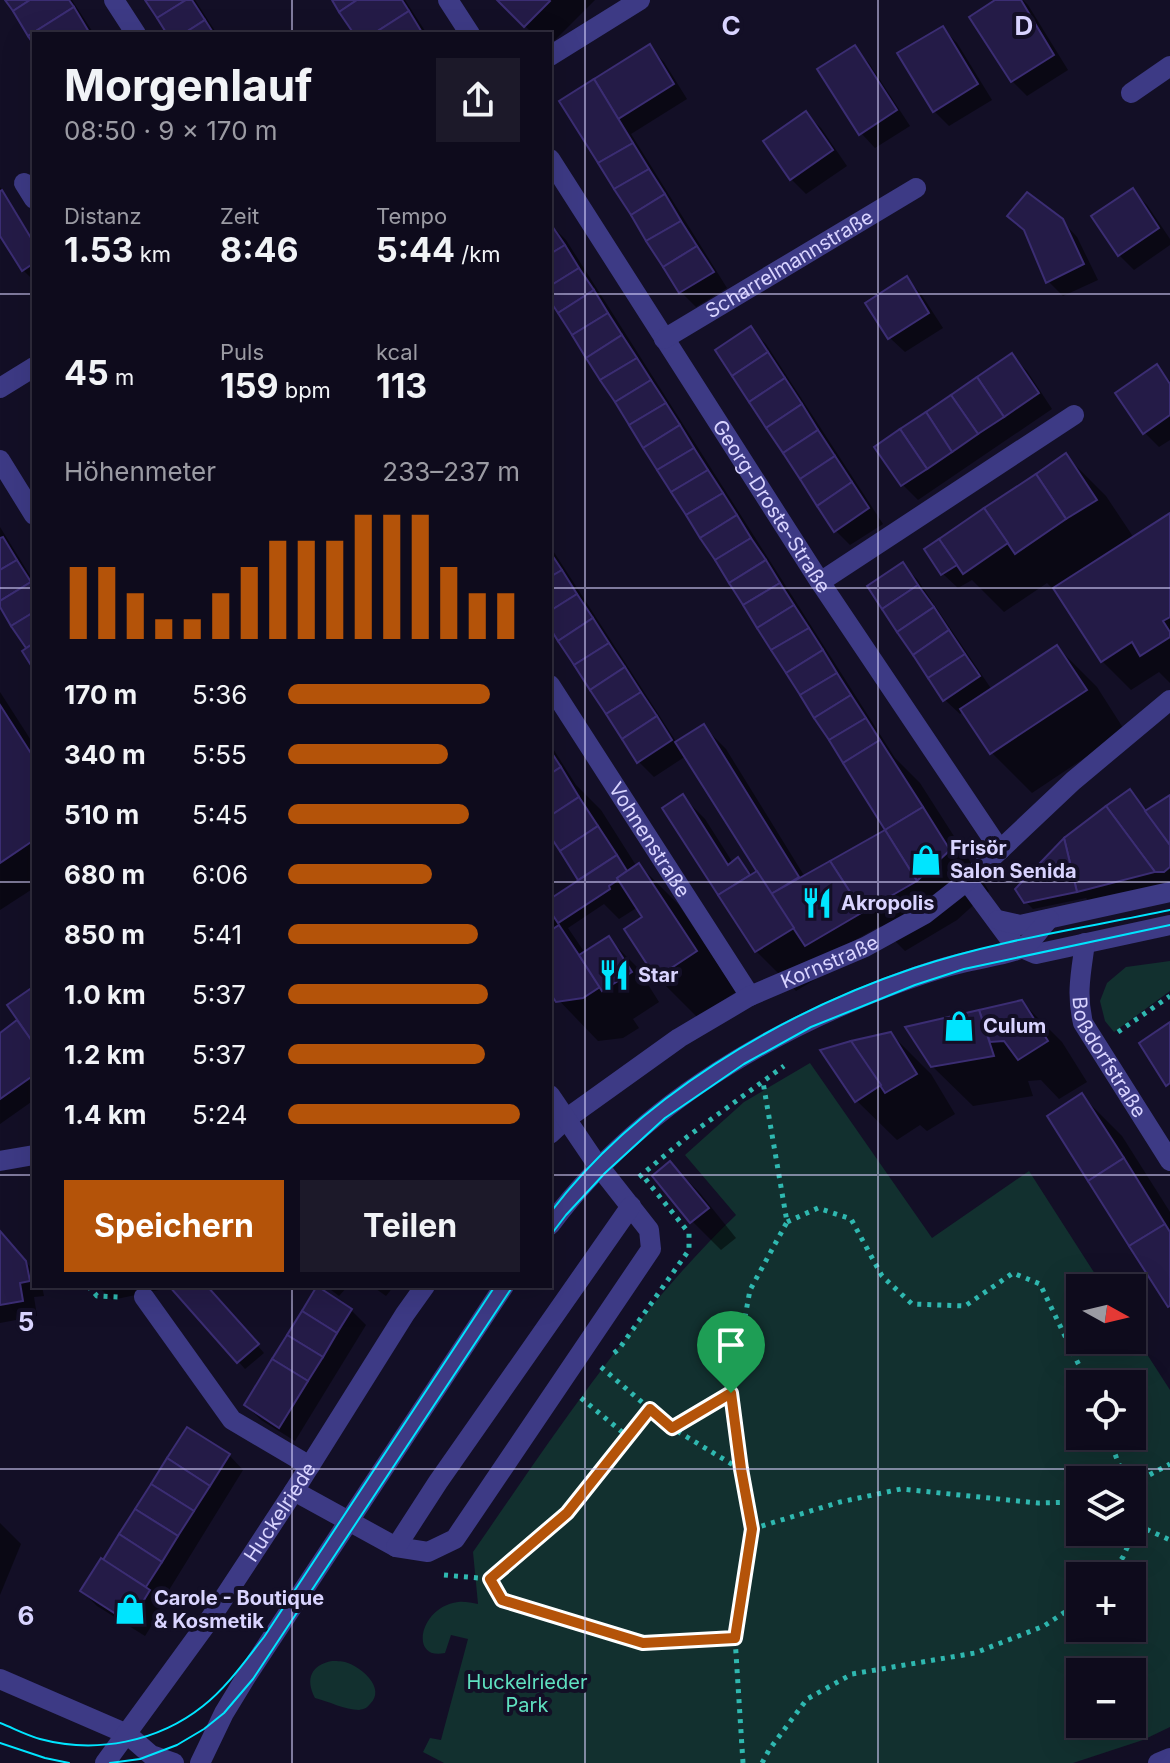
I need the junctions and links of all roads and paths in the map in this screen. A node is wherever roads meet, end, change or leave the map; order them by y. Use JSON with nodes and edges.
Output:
{"nodes":[{"id":1,"x":114,"y":0,"type":"edge"},
{"id":2,"x":448,"y":0,"type":"edge"},
{"id":3,"x":640,"y":0,"type":"edge"},
{"id":4,"x":135,"y":32,"type":"edge"},
{"id":5,"x":469,"y":32,"type":"edge"},
{"id":6,"x":552,"y":55,"type":"edge"},
{"id":7,"x":1170,"y":66,"type":"edge"},
{"id":8,"x":1131,"y":93,"type":"dead end"},
{"id":9,"x":552,"y":162,"type":"edge"},
{"id":10,"x":916,"y":188,"type":"dead end"},
{"id":11,"x":664,"y":339,"type":"junction"},
{"id":12,"x":32,"y":368,"type":"edge"},
{"id":13,"x":0,"y":388,"type":"edge"},
{"id":14,"x":1074,"y":415,"type":"dead end"},
{"id":15,"x":0,"y":460,"type":"edge"},
{"id":16,"x":32,"y":512,"type":"edge"},
{"id":17,"x":820,"y":582,"type":"junction"},
{"id":18,"x":552,"y":688,"type":"edge"},
{"id":19,"x":1170,"y":700,"type":"edge"},
{"id":20,"x":1000,"y":850,"type":"junction"},
{"id":21,"x":967,"y":881,"type":"junction"},
{"id":22,"x":1170,"y":892,"type":"edge"},
{"id":23,"x":1049,"y":919,"type":"junction"},
{"id":24,"x":998,"y":920,"type":"junction"},
{"id":25,"x":1170,"y":925,"type":"edge"},
{"id":26,"x":1085,"y":943,"type":"junction"},
{"id":27,"x":1022,"y":948,"type":"junction"},
{"id":28,"x":750,"y":996,"type":"junction"},
{"id":29,"x":1170,"y":996,"type":"edge"},
{"id":30,"x":1098,"y":1046,"type":"junction"},
{"id":31,"x":786,"y":1065,"type":"dead end"},
{"id":32,"x":763,"y":1082,"type":"junction"},
{"id":33,"x":552,"y":1098,"type":"edge"},
{"id":34,"x":566,"y":1119,"type":"junction"},
{"id":35,"x":552,"y":1132,"type":"edge"},
{"id":36,"x":32,"y":1155,"type":"edge"},
{"id":37,"x":0,"y":1161,"type":"edge"},
{"id":38,"x":1170,"y":1161,"type":"edge"},
{"id":39,"x":600,"y":1166,"type":"junction"},
{"id":40,"x":625,"y":1199,"type":"junction"},
{"id":41,"x":787,"y":1222,"type":"junction"},
{"id":42,"x":552,"y":1223,"type":"edge"},
{"id":43,"x":90,"y":1288,"type":"edge"},
{"id":44,"x":424,"y":1288,"type":"edge"},
{"id":45,"x":503,"y":1288,"type":"edge"},
{"id":46,"x":144,"y":1297,"type":"joint"},
{"id":47,"x":597,"y":1363,"type":"dead end"},
{"id":48,"x":1081,"y":1370,"type":"edge"},
{"id":49,"x":731,"y":1393,"type":"junction"},
{"id":50,"x":577,"y":1394,"type":"dead end"},
{"id":51,"x":650,"y":1409,"type":"junction"},
{"id":52,"x":672,"y":1428,"type":"junction"},
{"id":53,"x":627,"y":1436,"type":"junction"},
{"id":54,"x":1170,"y":1464,"type":"edge"},
{"id":55,"x":310,"y":1466,"type":"junction"},
{"id":56,"x":741,"y":1469,"type":"junction"},
{"id":57,"x":1146,"y":1477,"type":"edge"},
{"id":58,"x":294,"y":1491,"type":"junction"},
{"id":59,"x":1066,"y":1502,"type":"edge"},
{"id":60,"x":348,"y":1521,"type":"junction"},
{"id":61,"x":752,"y":1529,"type":"junction"},
{"id":62,"x":1146,"y":1529,"type":"edge"},
{"id":63,"x":1170,"y":1540,"type":"edge"},
{"id":64,"x":396,"y":1547,"type":"junction"},
{"id":65,"x":444,"y":1575,"type":"dead end"},
{"id":66,"x":490,"y":1579,"type":"junction"},
{"id":67,"x":1066,"y":1611,"type":"edge"},
{"id":68,"x":735,"y":1638,"type":"junction"},
{"id":69,"x":0,"y":1679,"type":"edge"},
{"id":70,"x":127,"y":1734,"type":"junction"},
{"id":71,"x":1170,"y":1758,"type":"edge"},
{"id":72,"x":105,"y":1763,"type":"edge"},
{"id":73,"x":174,"y":1763,"type":"edge"},
{"id":74,"x":200,"y":1763,"type":"edge"},
{"id":75,"x":743,"y":1763,"type":"edge"},
{"id":76,"x":762,"y":1763,"type":"edge"},
{"id":77,"x":1158,"y":1763,"type":"edge"}],
"edges":[{"from":1,"to":4,"type":"street"},
{"from":2,"to":5,"type":"street"},
{"from":3,"to":6,"type":"street"},
{"from":7,"to":8,"type":"street"},
{"from":9,"to":11,"type":"street","name":"Georg-Droste-Straße"},
{"from":10,"to":11,"type":"street","name":"Scharrelmannstraße"},
{"from":11,"to":17,"type":"street","name":"Georg-Droste-Straße"},
{"from":12,"to":13,"type":"street"},
{"from":14,"to":17,"type":"street"},
{"from":15,"to":16,"type":"street"},
{"from":17,"to":20,"type":"street","name":"Georg-Droste-Straße"},
{"from":18,"to":28,"type":"street","name":"Vohnenstraße"},
{"from":19,"to":20,"type":"street","name":"Kornstraße"},
{"from":20,"to":21,"type":"street","name":"Kornstraße"},
{"from":21,"to":24,"type":"street"},
{"from":21,"to":28,"type":"street","name":"Kornstraße"},
{"from":22,"to":23,"type":"street"},
{"from":23,"to":24,"type":"street"},
{"from":23,"to":27,"type":"street"},
{"from":24,"to":27,"type":"street"},
{"from":25,"to":26,"type":"street"},
{"from":26,"to":27,"type":"street"},
{"from":26,"to":30,"type":"street","name":"Boßdorfstraße"},
{"from":27,"to":39,"type":"street"},
{"from":28,"to":34,"type":"street","name":"Kornstraße"},
{"from":29,"to":30,"type":"path"},
{"from":30,"to":38,"type":"street","name":"Boßdorfstraße"},
{"from":31,"to":32,"type":"path"},
{"from":32,"to":40,"type":"path"},
{"from":32,"to":41,"type":"path"},
{"from":33,"to":34,"type":"street"},
{"from":34,"to":35,"type":"street"},
{"from":34,"to":39,"type":"street"},
{"from":36,"to":37,"type":"street"},
{"from":39,"to":40,"type":"street"},
{"from":39,"to":42,"type":"street"},
{"from":40,"to":64,"type":"street"},
{"from":40,"to":64,"type":"street"},
{"from":41,"to":48,"type":"path"},
{"from":41,"to":49,"type":"path"},
{"from":43,"to":46,"type":"path"},
{"from":44,"to":55,"type":"street","name":"Huckelriede"},
{"from":45,"to":60,"type":"street"},
{"from":46,"to":55,"type":"street"},
{"from":47,"to":51,"type":"path"},
{"from":49,"to":52,"type":"path"},
{"from":49,"to":56,"type":"path"},
{"from":50,"to":53,"type":"path"},
{"from":51,"to":52,"type":"path"},
{"from":51,"to":53,"type":"path"},
{"from":52,"to":56,"type":"path"},
{"from":53,"to":66,"type":"path"},
{"from":54,"to":57,"type":"path"},
{"from":55,"to":58,"type":"street","name":"Huckelriede"},
{"from":56,"to":61,"type":"path"},
{"from":58,"to":60,"type":"street"},
{"from":58,"to":70,"type":"street","name":"Huckelriede"},
{"from":59,"to":61,"type":"path"},
{"from":60,"to":64,"type":"street"},
{"from":60,"to":74,"type":"street"},
{"from":61,"to":68,"type":"path"},
{"from":62,"to":63,"type":"path"},
{"from":65,"to":66,"type":"path"},
{"from":66,"to":68,"type":"path"},
{"from":67,"to":76,"type":"path"},
{"from":68,"to":75,"type":"path"},
{"from":69,"to":70,"type":"street"},
{"from":70,"to":72,"type":"street","name":"Huckelriede"},
{"from":70,"to":73,"type":"street"},
{"from":71,"to":77,"type":"street"}]}
